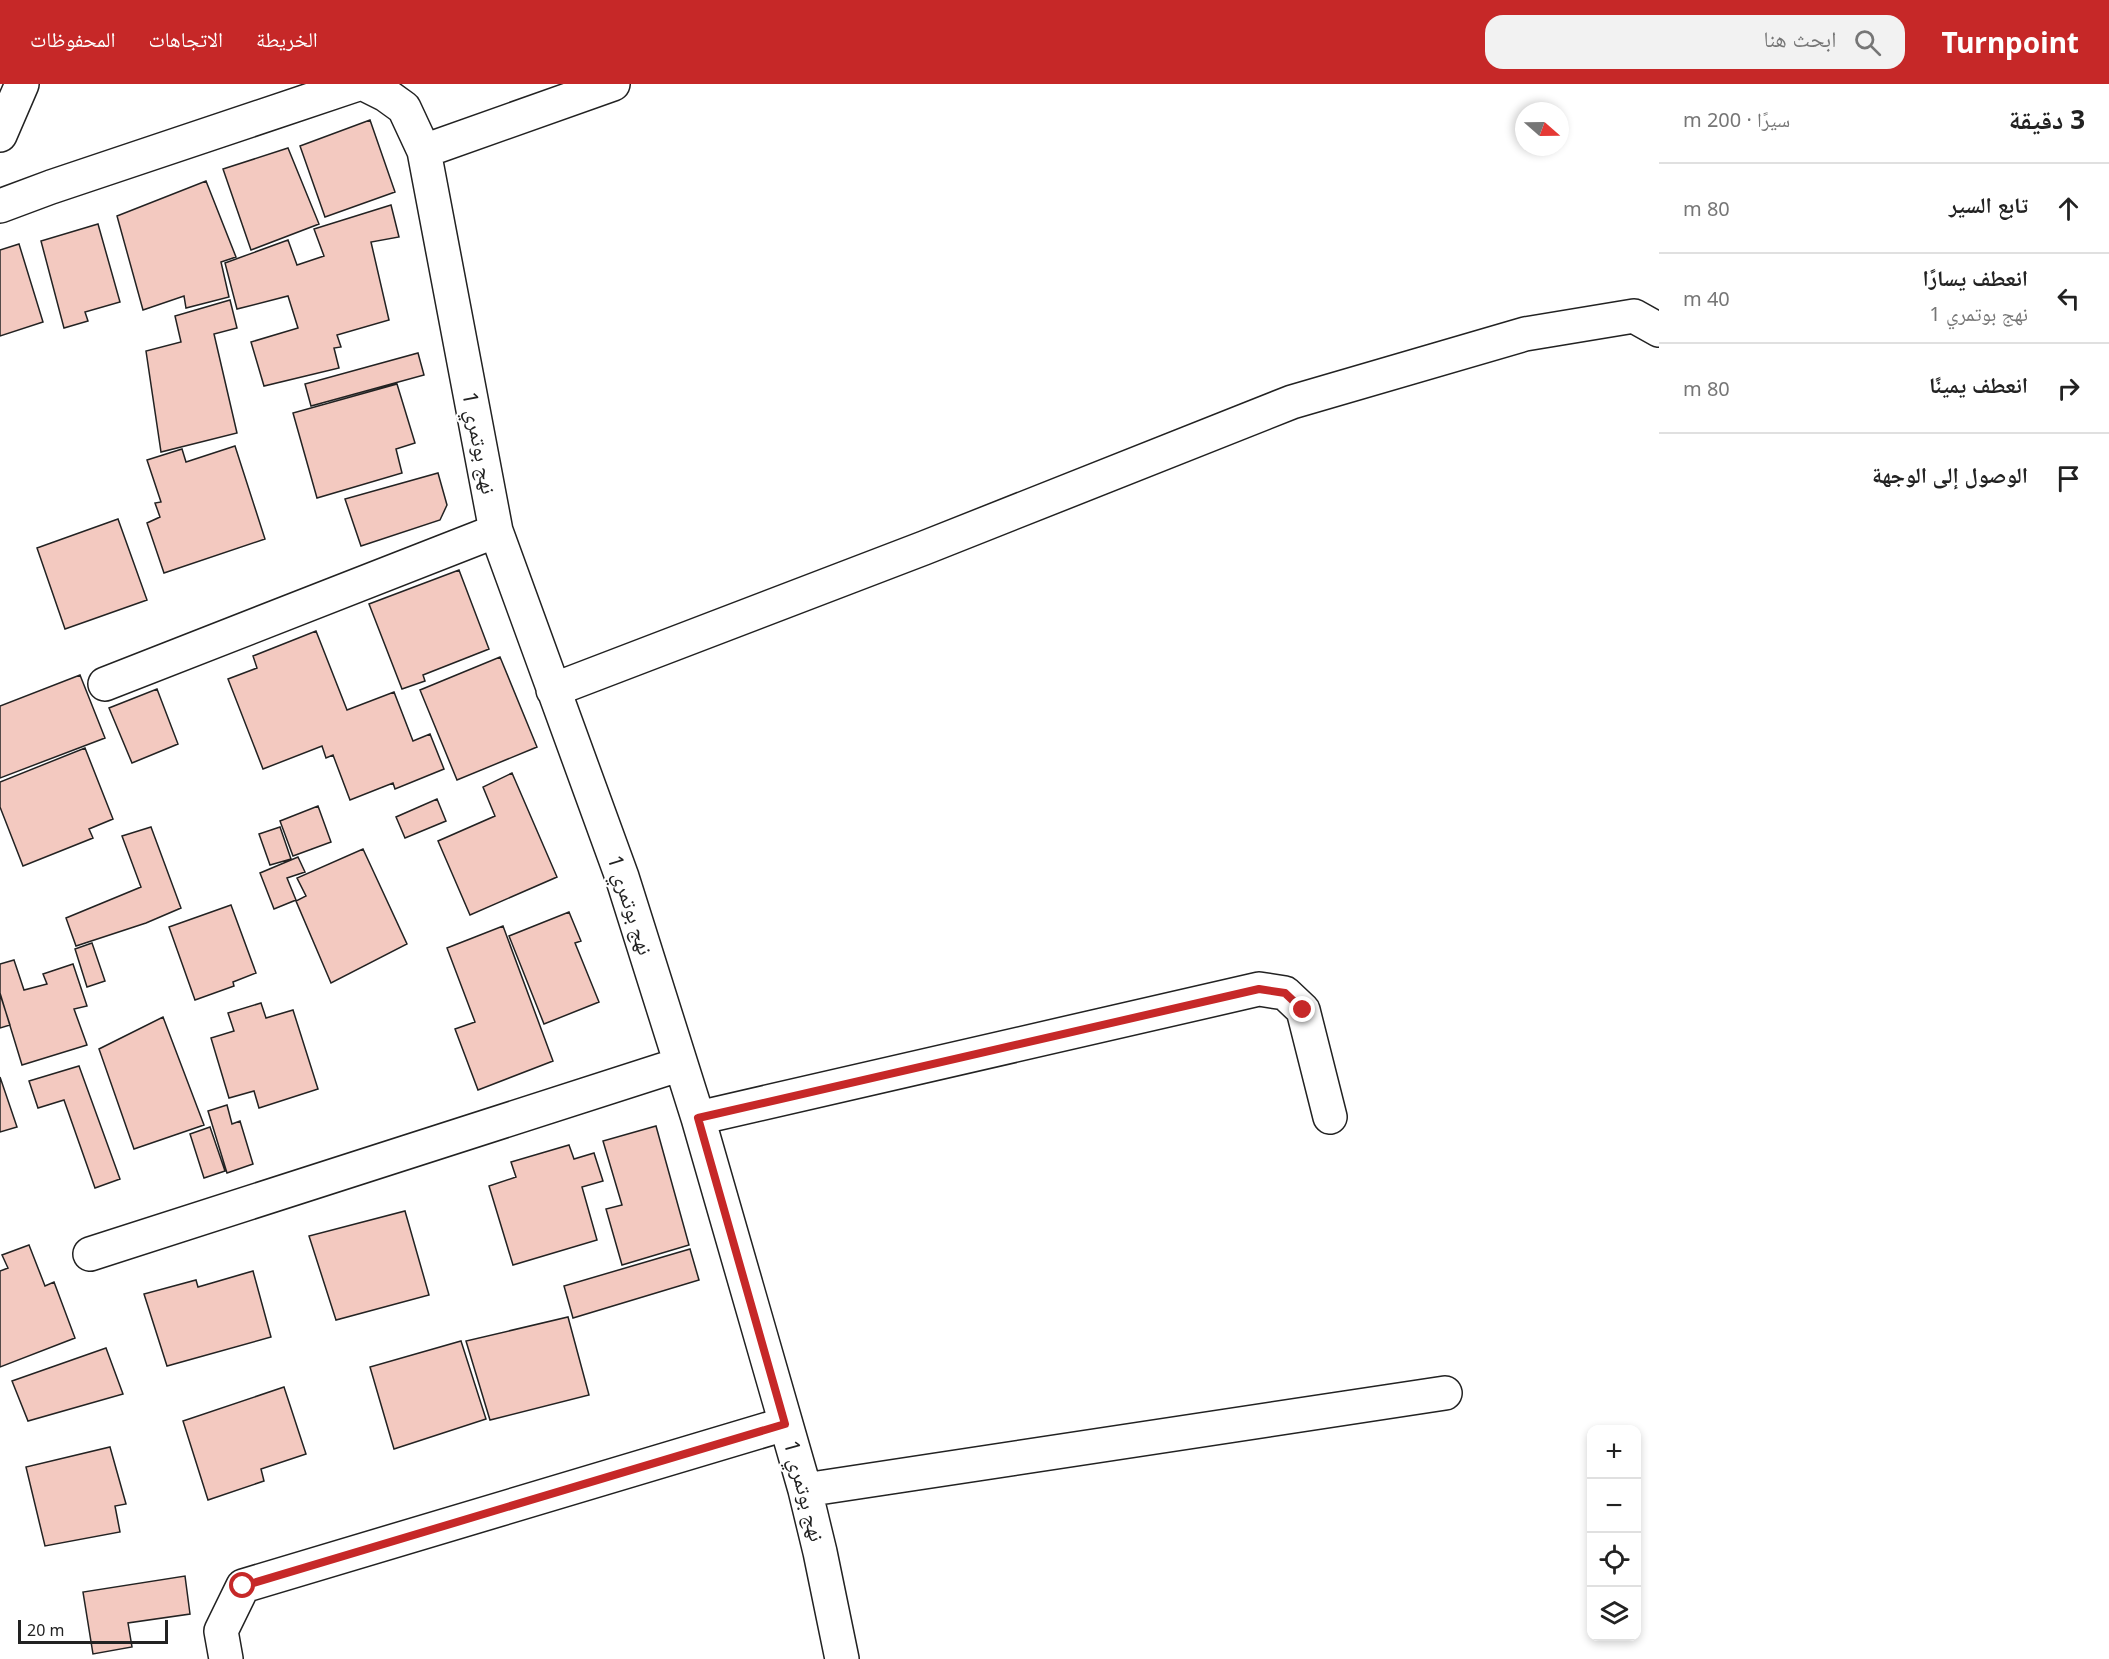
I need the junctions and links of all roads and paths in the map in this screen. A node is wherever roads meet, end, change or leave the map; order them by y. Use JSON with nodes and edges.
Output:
{"nodes":[{"id":1,"x":22,"y":84,"type":"edge"},
{"id":2,"x":358,"y":84,"type":"edge"},
{"id":3,"x":364,"y":84,"type":"edge"},
{"id":4,"x":613,"y":84,"type":"edge"},
{"id":5,"x":0,"y":135,"type":"edge"},
{"id":6,"x":424,"y":151,"type":"junction"},
{"id":7,"x":0,"y":206,"type":"edge"},
{"id":8,"x":1659,"y":330,"type":"edge"},
{"id":9,"x":496,"y":531,"type":"junction"},
{"id":10,"x":105,"y":684,"type":"dead end"},
{"id":11,"x":553,"y":690,"type":"junction"},
{"id":12,"x":681,"y":1064,"type":"junction"},
{"id":13,"x":1330,"y":1117,"type":"dead end"},
{"id":14,"x":698,"y":1118,"type":"junction"},
{"id":15,"x":90,"y":1254,"type":"dead end"},
{"id":16,"x":1445,"y":1393,"type":"dead end"},
{"id":17,"x":785,"y":1424,"type":"junction"},
{"id":18,"x":805,"y":1490,"type":"junction"},
{"id":19,"x":226,"y":1659,"type":"edge"},
{"id":20,"x":842,"y":1659,"type":"edge"}],
"edges":[{"from":1,"to":5,"type":"street"},
{"from":2,"to":7,"type":"street"},
{"from":3,"to":6,"type":"street","name":"نهج بوتمري 1"},
{"from":4,"to":6,"type":"street"},
{"from":6,"to":9,"type":"street","name":"نهج بوتمري 1"},
{"from":8,"to":11,"type":"street"},
{"from":9,"to":10,"type":"street"},
{"from":9,"to":11,"type":"street","name":"نهج بوتمري 1"},
{"from":11,"to":12,"type":"street","name":"نهج بوتمري 1"},
{"from":12,"to":14,"type":"street","name":"نهج بوتمري 1"},
{"from":12,"to":15,"type":"street"},
{"from":13,"to":14,"type":"street"},
{"from":14,"to":17,"type":"street","name":"نهج بوتمري 1"},
{"from":16,"to":18,"type":"street"},
{"from":17,"to":18,"type":"street","name":"نهج بوتمري 1"},
{"from":17,"to":19,"type":"street"},
{"from":18,"to":20,"type":"street","name":"نهج بوتمري 1"}]}
